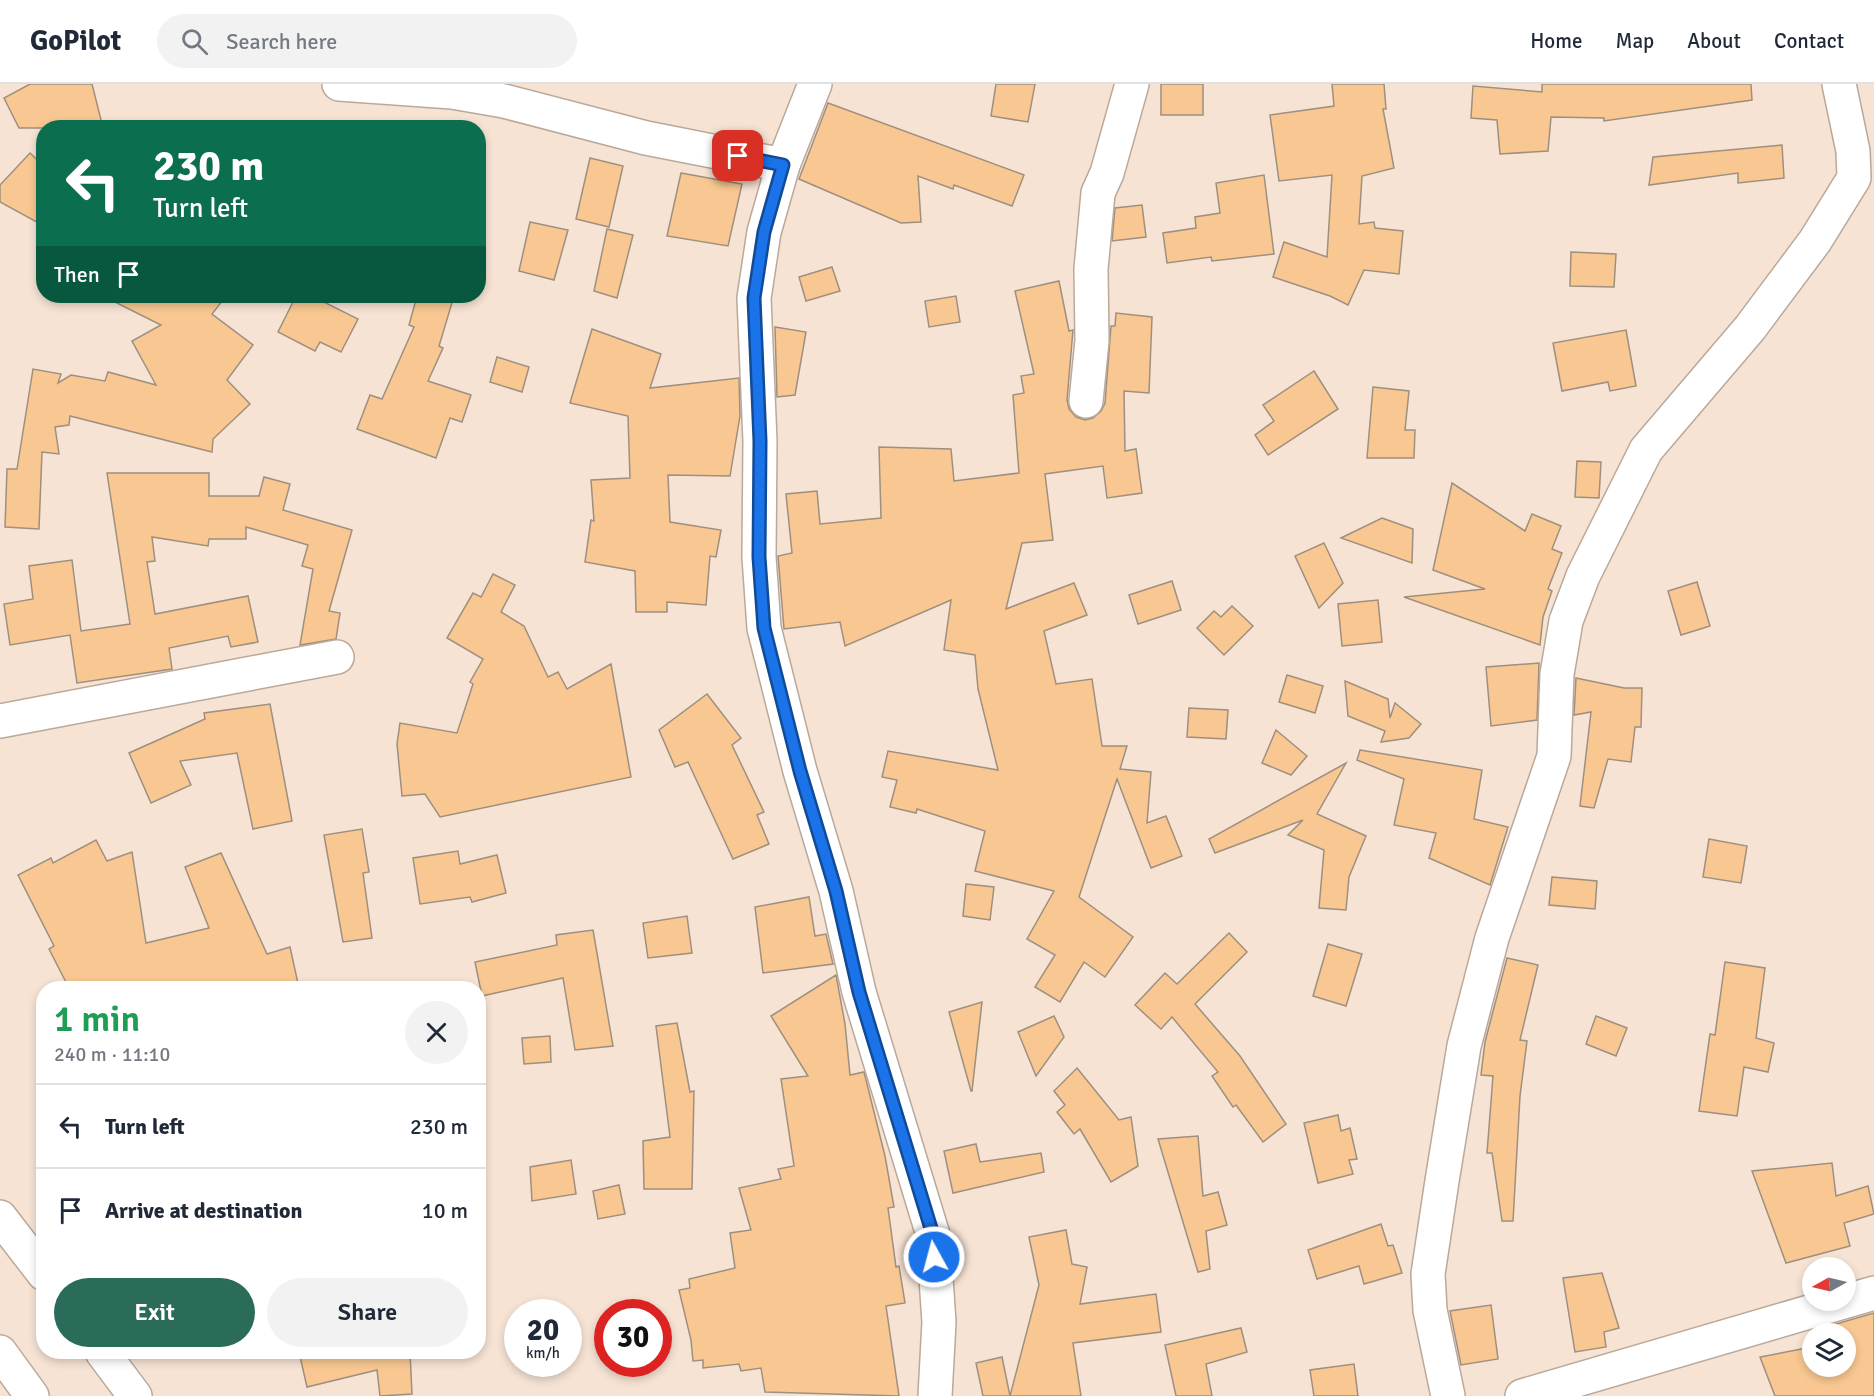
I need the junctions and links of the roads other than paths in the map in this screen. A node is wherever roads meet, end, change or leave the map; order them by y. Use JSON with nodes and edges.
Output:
{"nodes":[{"id":1,"x":339,"y":84,"type":"edge"},
{"id":2,"x":815,"y":84,"type":"edge"},
{"id":3,"x":1132,"y":84,"type":"edge"},
{"id":4,"x":1839,"y":84,"type":"edge"},
{"id":5,"x":783,"y":165,"type":"junction"},
{"id":6,"x":1086,"y":400,"type":"dead end"},
{"id":7,"x":337,"y":657,"type":"dead end"},
{"id":8,"x":0,"y":721,"type":"edge"},
{"id":9,"x":0,"y":1217,"type":"edge"},
{"id":10,"x":36,"y":1264,"type":"edge"},
{"id":11,"x":1874,"y":1293,"type":"edge"},
{"id":12,"x":0,"y":1352,"type":"edge"},
{"id":13,"x":107,"y":1359,"type":"edge"},
{"id":14,"x":32,"y":1396,"type":"edge"},
{"id":15,"x":135,"y":1396,"type":"edge"},
{"id":16,"x":935,"y":1396,"type":"edge"},
{"id":17,"x":1448,"y":1396,"type":"edge"},
{"id":18,"x":1522,"y":1396,"type":"edge"}],
"edges":[{"from":1,"to":5,"type":"street"},
{"from":2,"to":5,"type":"street"},
{"from":3,"to":6,"type":"street"},
{"from":4,"to":17,"type":"street"},
{"from":5,"to":16,"type":"street"},
{"from":7,"to":8,"type":"street"},
{"from":9,"to":10,"type":"street"},
{"from":11,"to":18,"type":"street"},
{"from":12,"to":14,"type":"street"},
{"from":13,"to":15,"type":"street"}]}
